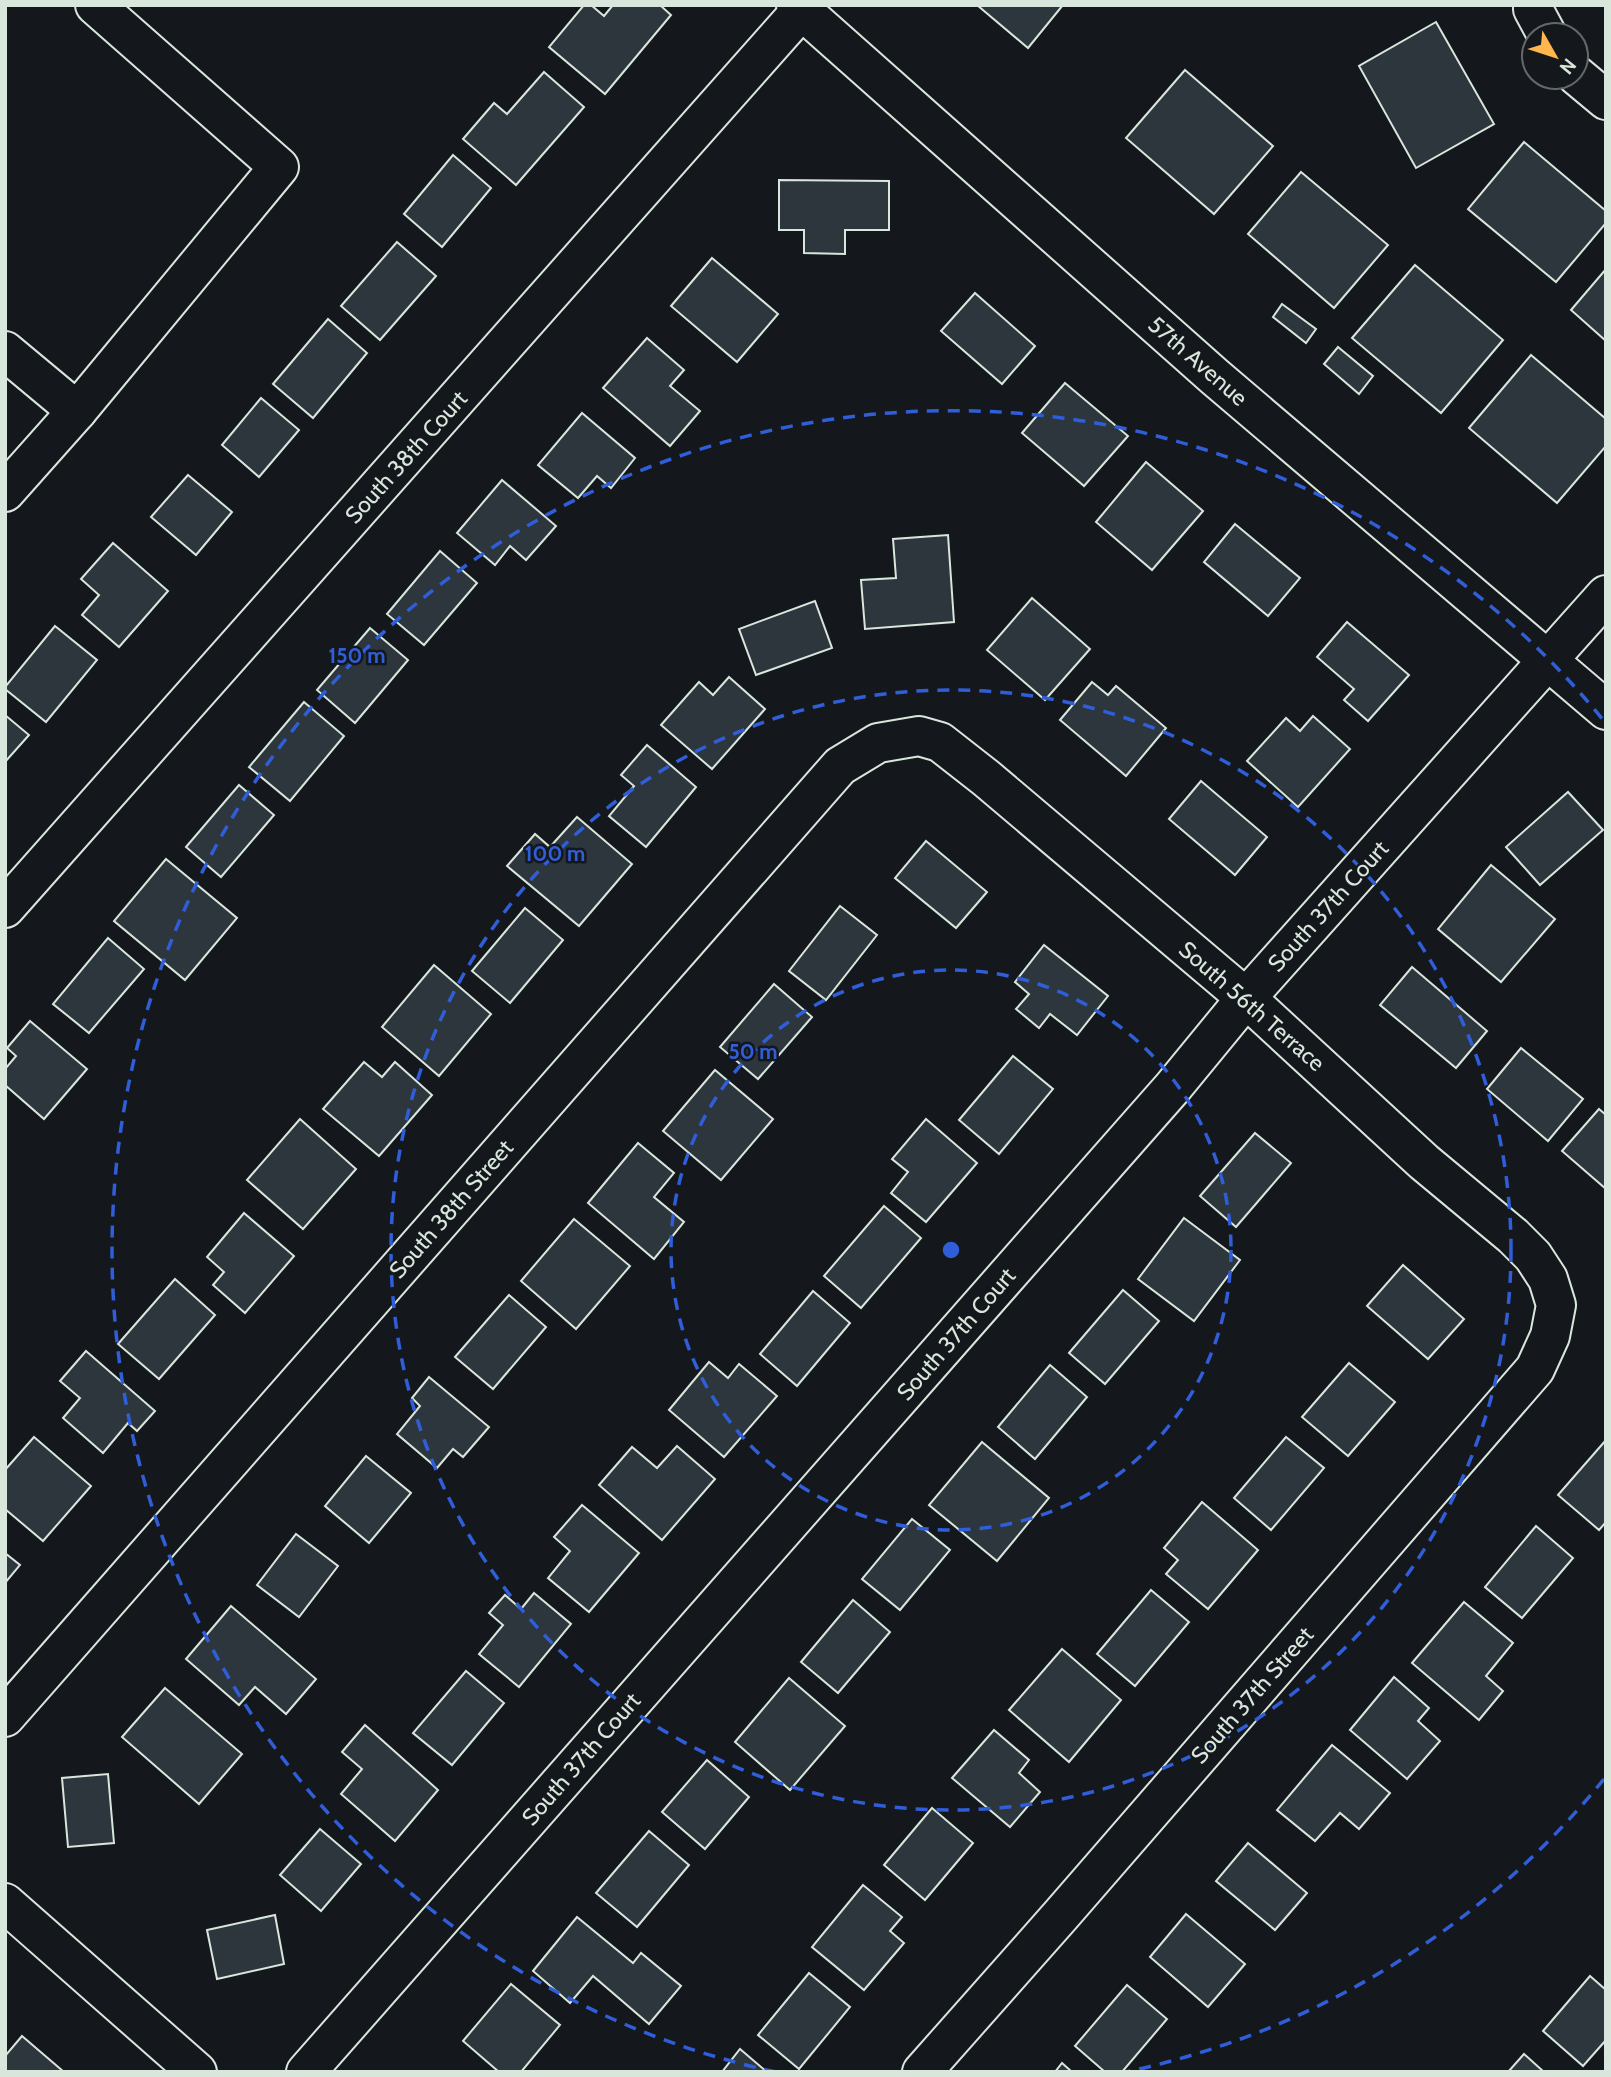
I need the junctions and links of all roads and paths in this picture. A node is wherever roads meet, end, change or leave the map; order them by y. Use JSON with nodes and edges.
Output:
{"nodes":[{"id":1,"x":96,"y":5,"type":"edge"},
{"id":2,"x":801,"y":7,"type":"edge"},
{"id":3,"x":1590,"y":87,"type":"edge"},
{"id":4,"x":1606,"y":100,"type":"edge"},
{"id":5,"x":5,"y":351,"type":"edge"},
{"id":6,"x":77,"y":411,"type":"junction"},
{"id":7,"x":5,"y":492,"type":"edge"},
{"id":8,"x":1606,"y":595,"type":"edge"},
{"id":9,"x":1549,"y":660,"type":"junction"},
{"id":10,"x":1606,"y":710,"type":"edge"},
{"id":11,"x":919,"y":736,"type":"joint"},
{"id":12,"x":5,"y":908,"type":"edge"},
{"id":13,"x":1246,"y":998,"type":"junction"},
{"id":14,"x":1556,"y":1305,"type":"joint"},
{"id":15,"x":5,"y":1717,"type":"edge"},
{"id":16,"x":5,"y":1903,"type":"edge"},
{"id":17,"x":197,"y":2072,"type":"edge"},
{"id":18,"x":306,"y":2072,"type":"edge"},
{"id":19,"x":922,"y":2072,"type":"edge"}],
"edges":[{"from":1,"to":6,"type":"street"},
{"from":2,"to":9,"type":"street","name":"57th Avenue"},
{"from":2,"to":12,"type":"street","name":"South 38th Court"},
{"from":3,"to":4,"type":"street"},
{"from":5,"to":6,"type":"street"},
{"from":6,"to":7,"type":"street"},
{"from":8,"to":9,"type":"street","name":"South 37th Court"},
{"from":9,"to":10,"type":"street","name":"57th Avenue"},
{"from":9,"to":13,"type":"street","name":"South 37th Court"},
{"from":11,"to":13,"type":"street","name":"South 56th Terrace"},
{"from":11,"to":15,"type":"street","name":"South 38th Street"},
{"from":13,"to":14,"type":"street","name":"South 56th Terrace"},
{"from":13,"to":18,"type":"street","name":"South 37th Court"},
{"from":14,"to":19,"type":"street","name":"South 37th Street"},
{"from":16,"to":17,"type":"street"}]}
